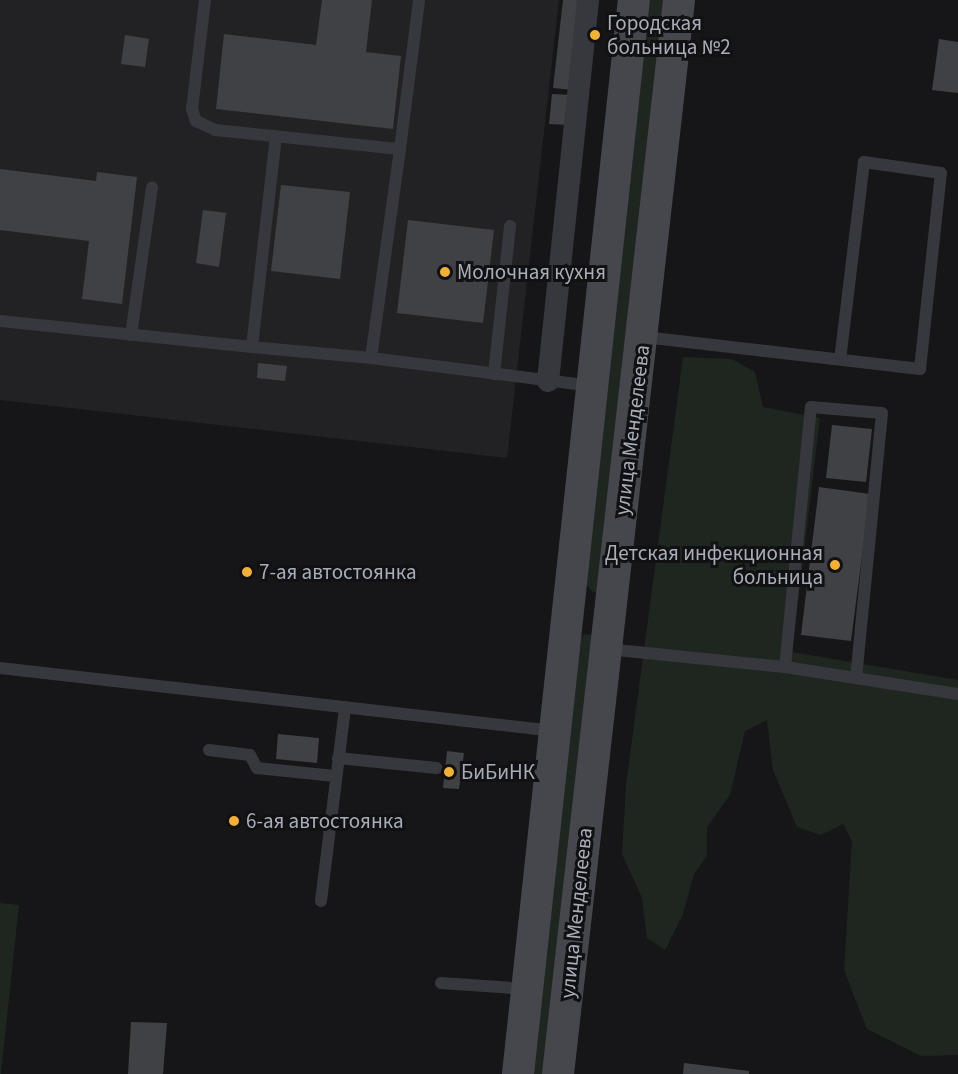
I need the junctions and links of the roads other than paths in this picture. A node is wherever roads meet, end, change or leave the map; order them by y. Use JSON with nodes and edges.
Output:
{"nodes":[{"id":1,"x":205,"y":0,"type":"edge"},
{"id":2,"x":419,"y":0,"type":"edge"},
{"id":3,"x":588,"y":0,"type":"edge"},
{"id":4,"x":634,"y":0,"type":"edge"},
{"id":5,"x":679,"y":0,"type":"edge"},
{"id":6,"x":276,"y":136,"type":"junction"},
{"id":7,"x":400,"y":149,"type":"junction"},
{"id":8,"x":152,"y":187,"type":"dead end"},
{"id":9,"x":510,"y":226,"type":"dead end"},
{"id":10,"x":0,"y":321,"type":"edge"},
{"id":11,"x":131,"y":335,"type":"junction"},
{"id":12,"x":644,"y":337,"type":"junction"},
{"id":13,"x":252,"y":347,"type":"junction"},
{"id":14,"x":371,"y":358,"type":"junction"},
{"id":15,"x":840,"y":359,"type":"junction"},
{"id":16,"x":494,"y":374,"type":"junction"},
{"id":17,"x":548,"y":381,"type":"junction"},
{"id":18,"x":593,"y":386,"type":"junction"},
{"id":19,"x":566,"y":637,"type":"junction"},
{"id":20,"x":607,"y":640,"type":"junction"},
{"id":21,"x":785,"y":667,"type":"junction"},
{"id":22,"x":0,"y":668,"type":"edge"},
{"id":23,"x":856,"y":678,"type":"junction"},
{"id":24,"x":958,"y":694,"type":"edge"},
{"id":25,"x":345,"y":707,"type":"junction"},
{"id":26,"x":555,"y":731,"type":"junction"},
{"id":27,"x":209,"y":750,"type":"dead end"},
{"id":28,"x":338,"y":758,"type":"junction"},
{"id":29,"x":436,"y":768,"type":"dead end"},
{"id":30,"x":335,"y":776,"type":"junction"},
{"id":31,"x":321,"y":901,"type":"dead end"},
{"id":32,"x":441,"y":983,"type":"dead end"},
{"id":33,"x":527,"y":989,"type":"junction"},
{"id":34,"x":518,"y":1074,"type":"edge"},
{"id":35,"x":558,"y":1074,"type":"edge"}],
"edges":[{"from":1,"to":6,"type":"lane"},
{"from":2,"to":7,"type":"lane"},
{"from":3,"to":17,"type":"street"},
{"from":4,"to":18,"type":"street","name":"улица Менделеева"},
{"from":5,"to":12,"type":"street","name":"улица Менделеева"},
{"from":6,"to":7,"type":"lane"},
{"from":6,"to":13,"type":"lane"},
{"from":7,"to":14,"type":"lane"},
{"from":8,"to":11,"type":"lane"},
{"from":9,"to":16,"type":"lane"},
{"from":10,"to":11,"type":"lane"},
{"from":11,"to":13,"type":"lane"},
{"from":12,"to":15,"type":"lane"},
{"from":12,"to":20,"type":"street","name":"улица Менделеева"},
{"from":13,"to":14,"type":"lane"},
{"from":14,"to":16,"type":"lane"},
{"from":15,"to":15,"type":"lane"},
{"from":16,"to":17,"type":"lane"},
{"from":17,"to":18,"type":"lane"},
{"from":18,"to":19,"type":"street","name":"улица Менделеева"},
{"from":19,"to":20,"type":"street"},
{"from":19,"to":26,"type":"street","name":"улица Менделеева"},
{"from":20,"to":21,"type":"lane"},
{"from":20,"to":35,"type":"street","name":"улица Менделеева"},
{"from":21,"to":23,"type":"lane"},
{"from":21,"to":23,"type":"lane"},
{"from":22,"to":25,"type":"lane"},
{"from":23,"to":24,"type":"lane"},
{"from":25,"to":26,"type":"lane"},
{"from":25,"to":28,"type":"lane"},
{"from":26,"to":33,"type":"street","name":"улица Менделеева"},
{"from":27,"to":30,"type":"lane"},
{"from":28,"to":29,"type":"lane"},
{"from":28,"to":30,"type":"lane"},
{"from":30,"to":31,"type":"lane"},
{"from":32,"to":33,"type":"lane"},
{"from":33,"to":34,"type":"street","name":"улица Менделеева"}]}
